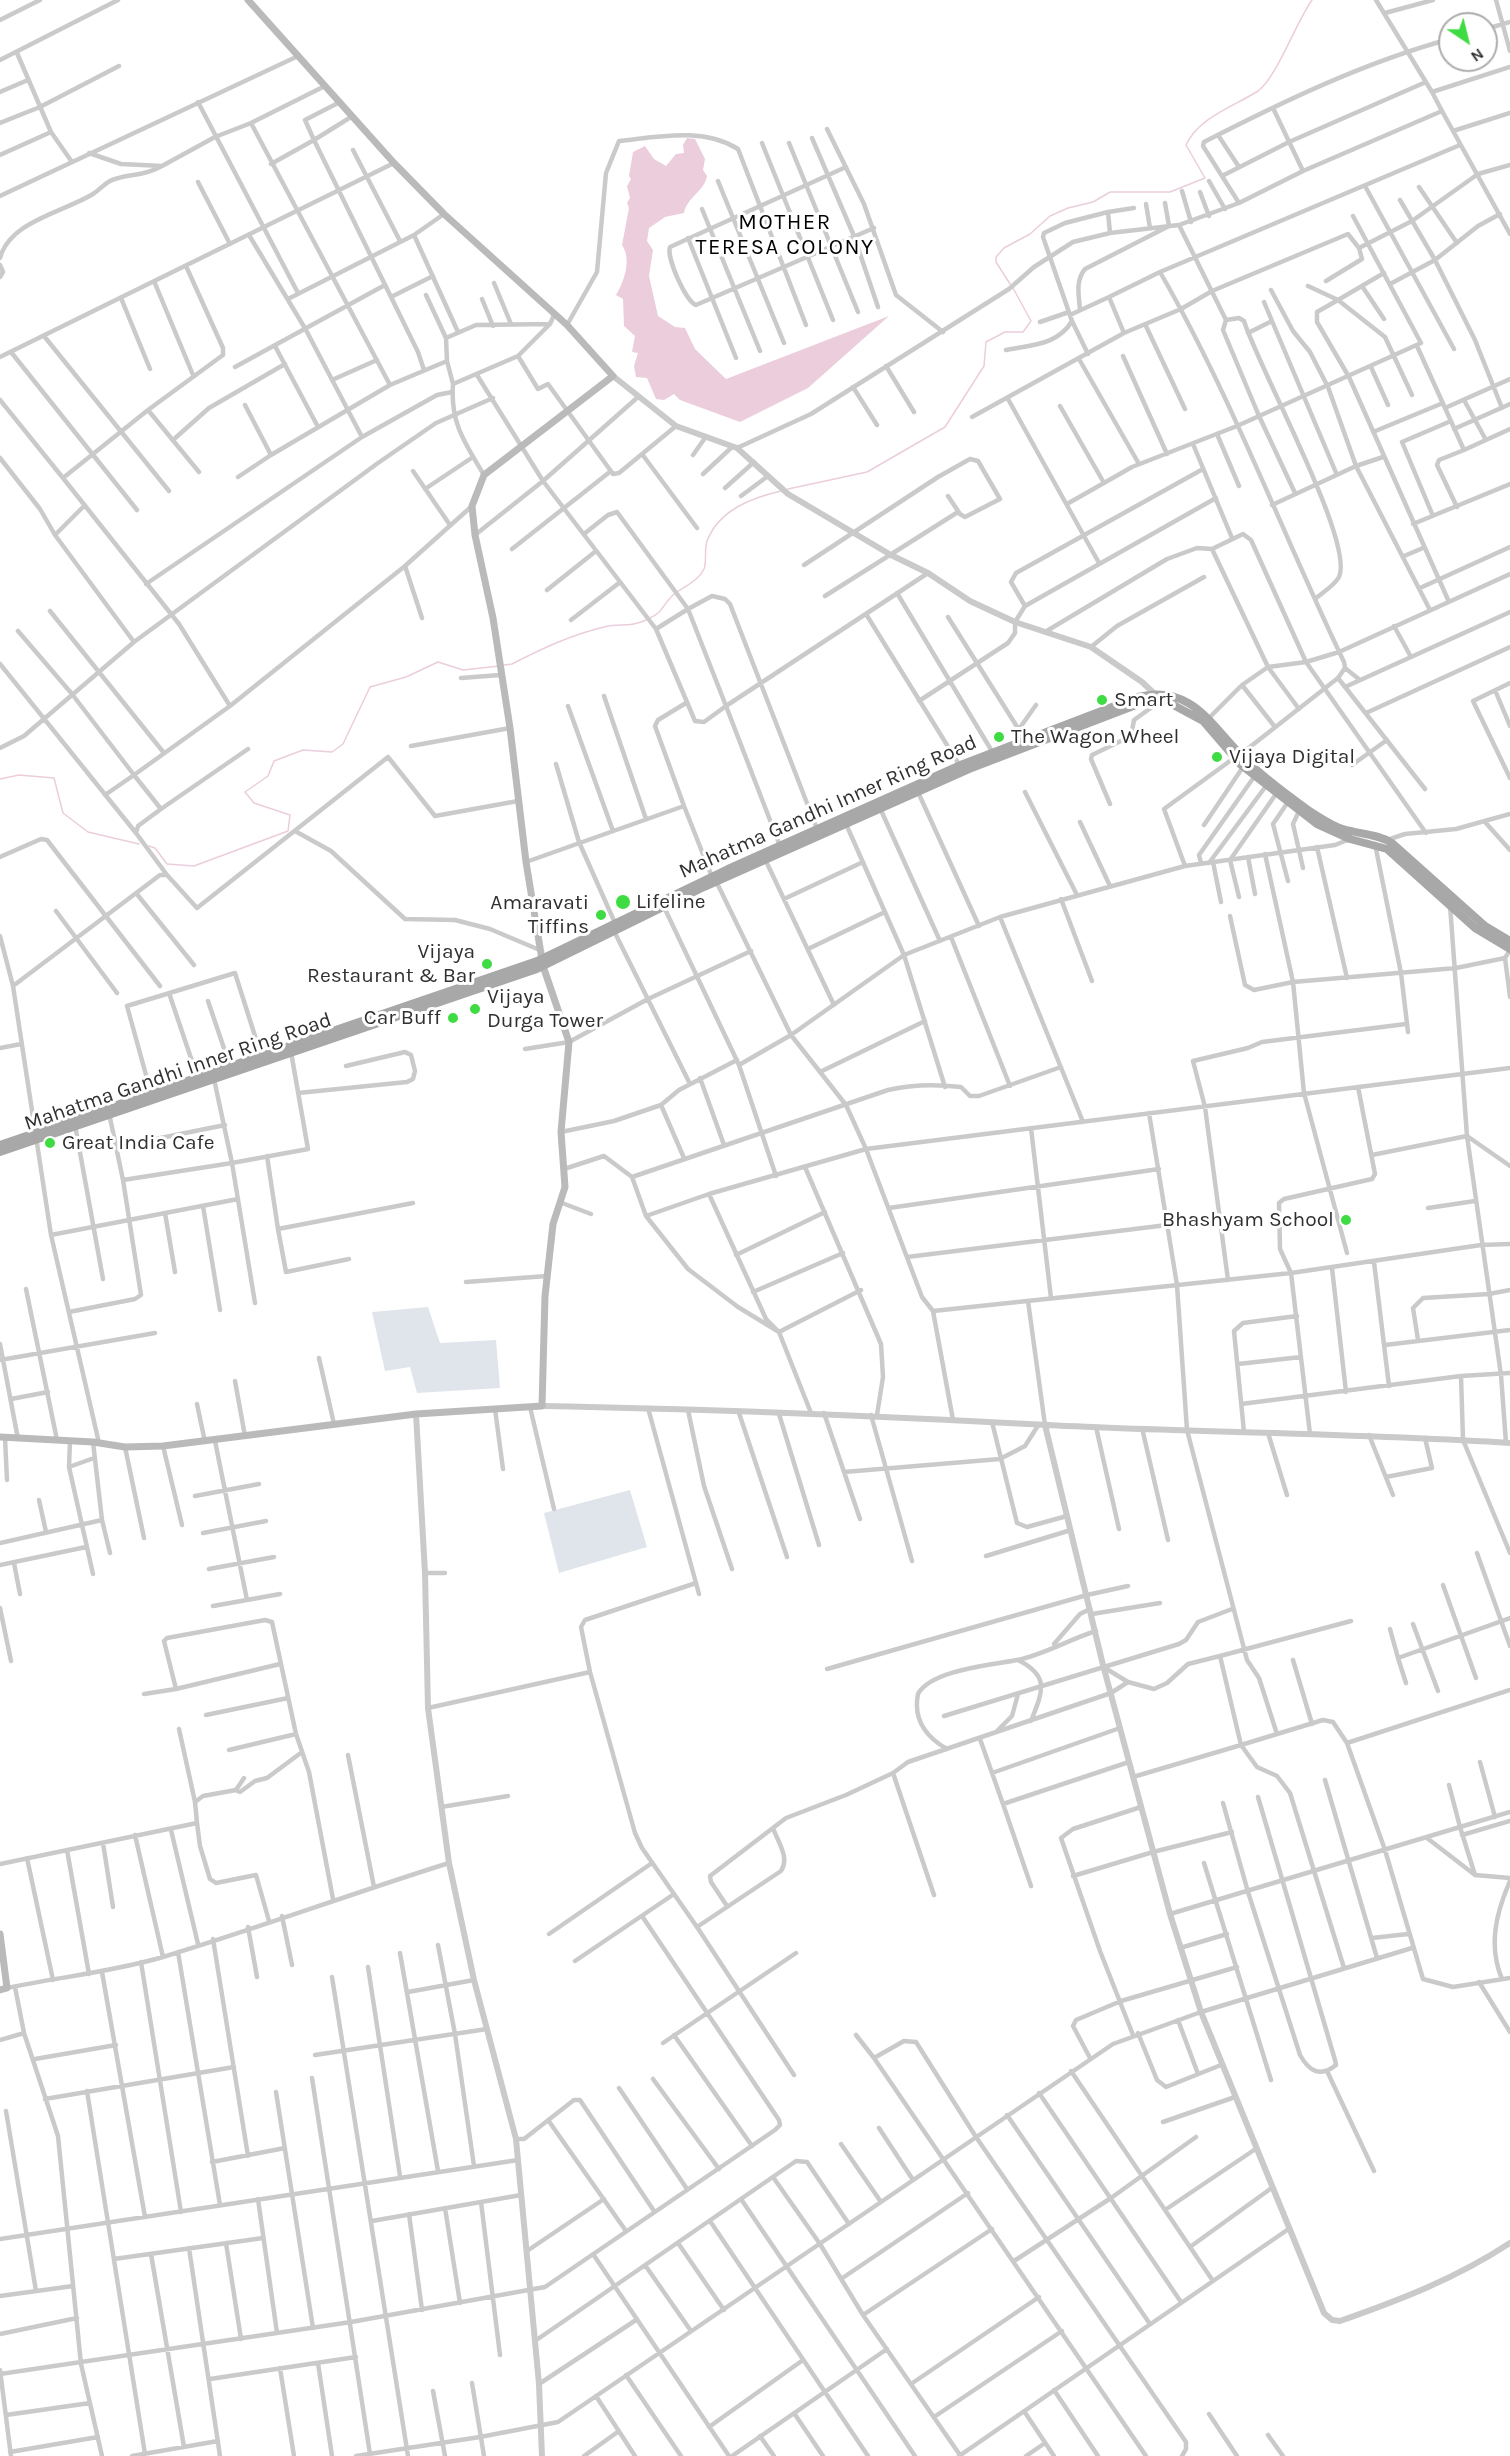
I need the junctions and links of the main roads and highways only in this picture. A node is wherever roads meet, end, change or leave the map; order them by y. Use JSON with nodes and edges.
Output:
{"nodes":[{"id":1,"x":248,"y":0,"type":"edge"},
{"id":2,"x":1158,"y":698,"type":"junction"},
{"id":3,"x":1237,"y":756,"type":"junction"},
{"id":4,"x":714,"y":879,"type":"junction"},
{"id":5,"x":615,"y":927,"type":"junction"},
{"id":6,"x":1510,"y":941,"type":"edge"},
{"id":7,"x":1510,"y":950,"type":"edge"},
{"id":8,"x":542,"y":958,"type":"junction"},
{"id":9,"x":36,"y":1135,"type":"junction"},
{"id":10,"x":0,"y":1145,"type":"edge"},
{"id":11,"x":0,"y":1152,"type":"edge"},
{"id":12,"x":2,"y":1438,"type":"edge"},
{"id":13,"x":0,"y":1934,"type":"edge"},
{"id":14,"x":7,"y":1988,"type":"edge"}],
"edges":[{"from":1,"to":8,"type":"main road"},
{"from":2,"to":3,"type":"main road"},
{"from":2,"to":3,"type":"main road"},
{"from":2,"to":4,"type":"main road","name":"Mahatma Gandhi Inner Ring Road"},
{"from":2,"to":4,"type":"main road","name":"Mahatma Gandhi Inner Ring Road"},
{"from":3,"to":6,"type":"main road"},
{"from":3,"to":7,"type":"main road"},
{"from":4,"to":5,"type":"main road","name":"Mahatma Gandhi Inner Ring Road"},
{"from":4,"to":5,"type":"main road","name":"Mahatma Gandhi Inner Ring Road"},
{"from":5,"to":8,"type":"main road","name":"Mahatma Gandhi Inner Ring Road"},
{"from":8,"to":9,"type":"main road","name":"Mahatma Gandhi Inner Ring Road"},
{"from":8,"to":9,"type":"main road","name":"Mahatma Gandhi Inner Ring Road"},
{"from":8,"to":12,"type":"main road"},
{"from":9,"to":10,"type":"main road","name":"Mahatma Gandhi Inner Ring Road"},
{"from":9,"to":11,"type":"main road","name":"Mahatma Gandhi Inner Ring Road"},
{"from":13,"to":14,"type":"main road"}]}
